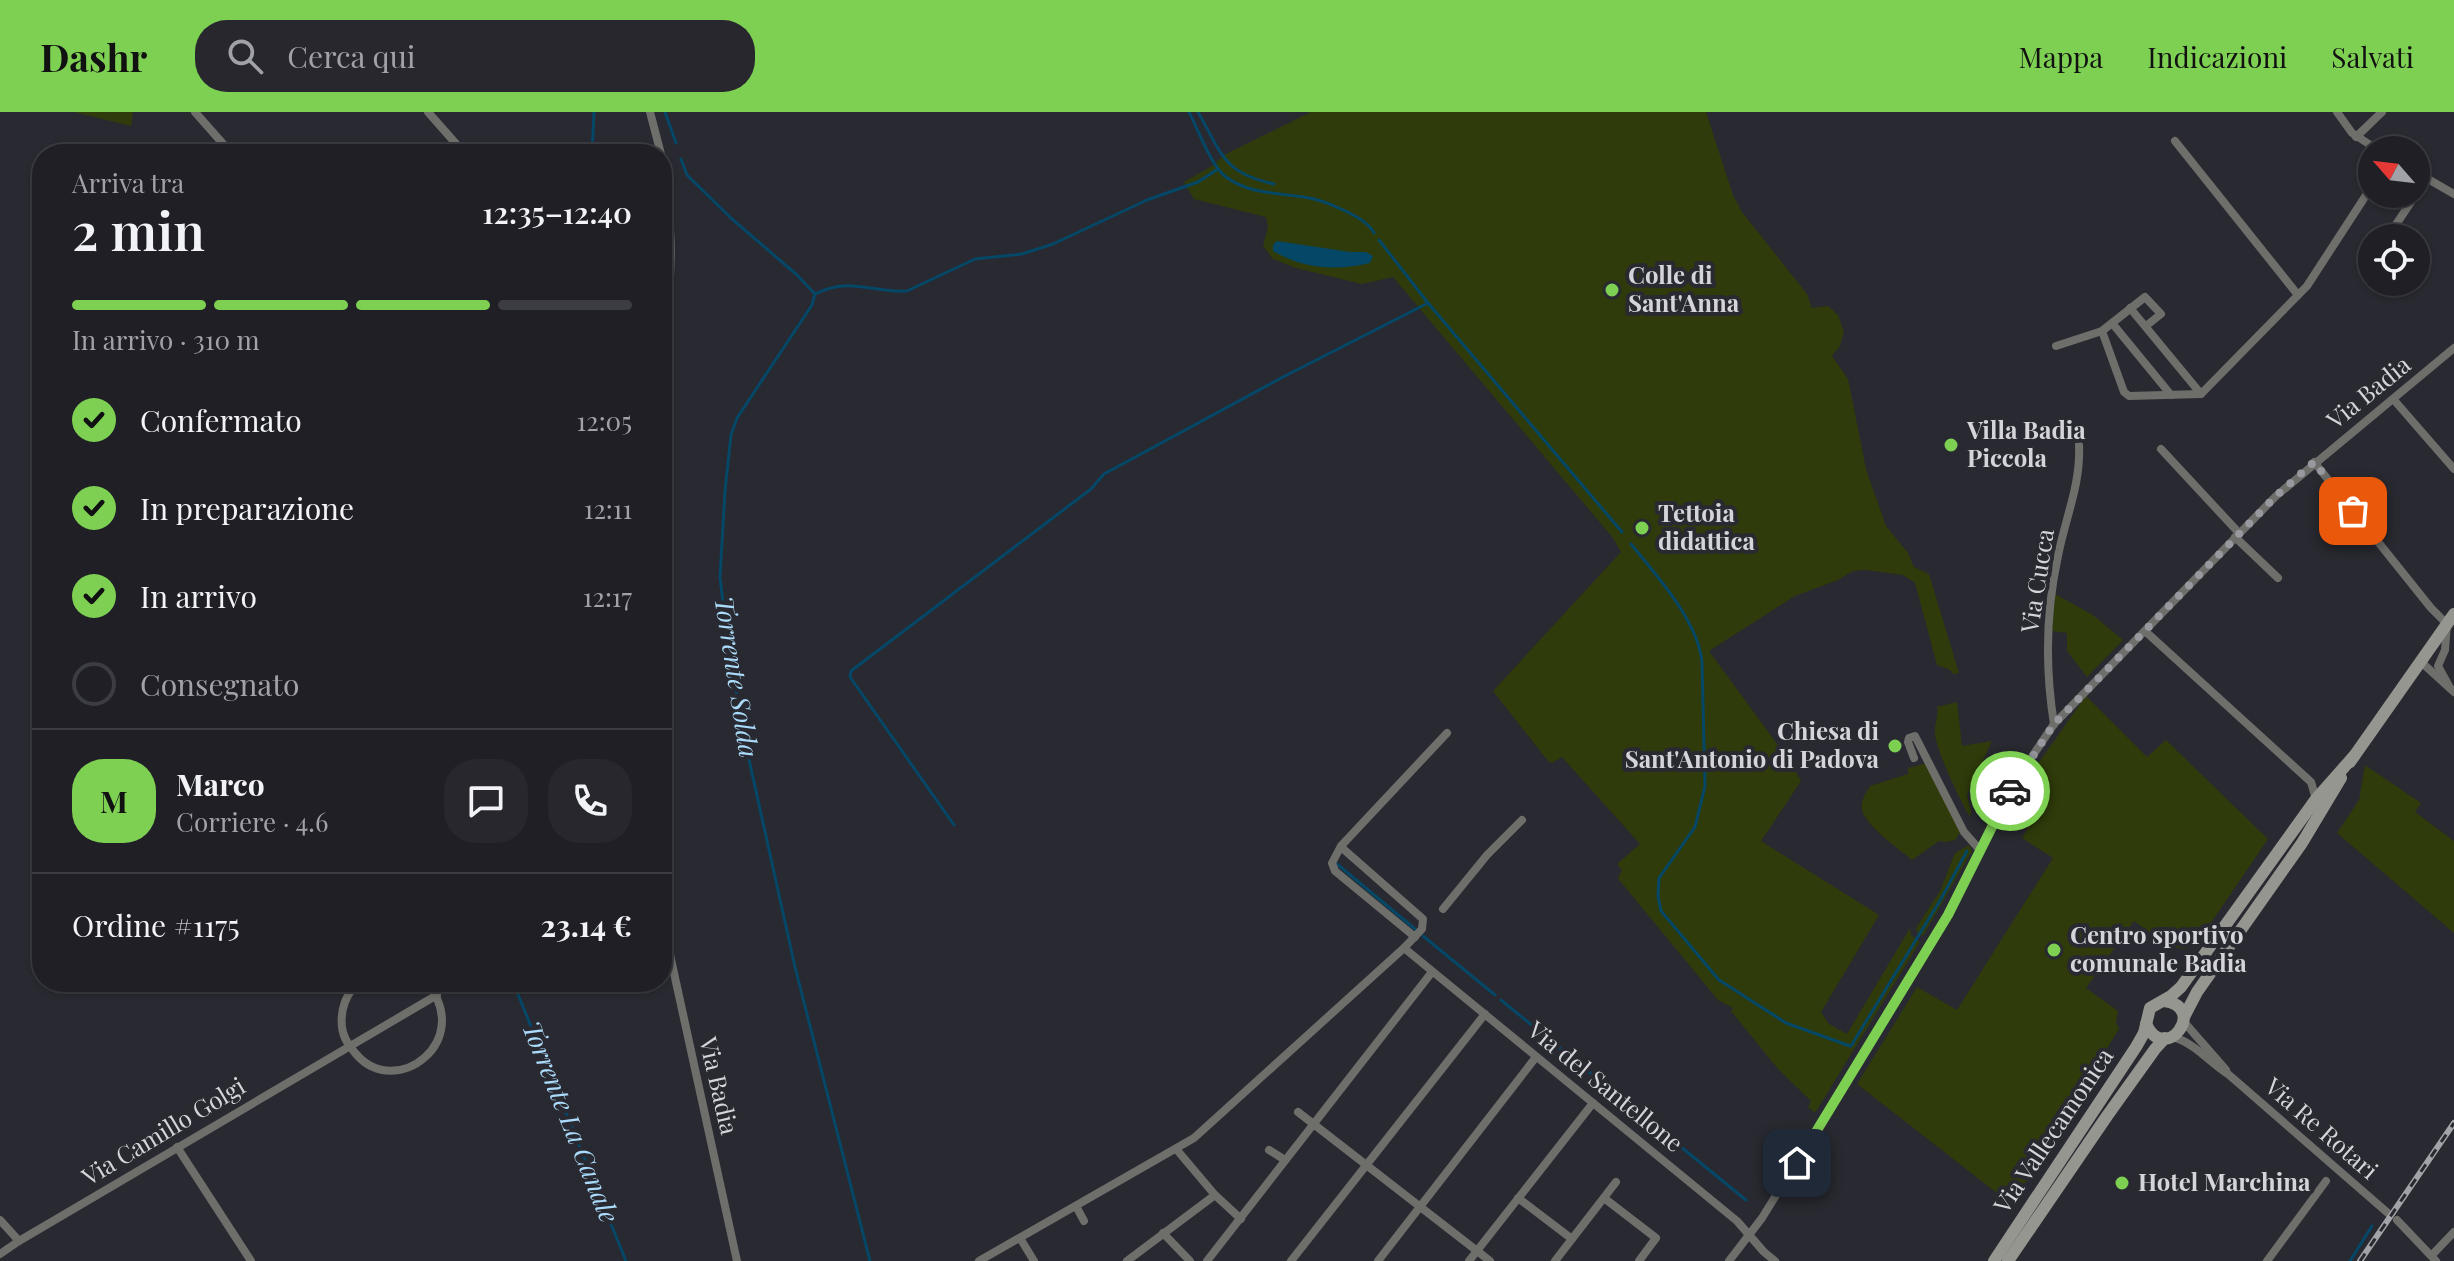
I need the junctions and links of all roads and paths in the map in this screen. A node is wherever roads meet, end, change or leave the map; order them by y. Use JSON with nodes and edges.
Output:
{"nodes":[{"id":1,"x":195,"y":112,"type":"edge"},
{"id":2,"x":428,"y":112,"type":"edge"},
{"id":3,"x":650,"y":112,"type":"edge"},
{"id":4,"x":2337,"y":112,"type":"edge"},
{"id":5,"x":2382,"y":112,"type":"edge"},
{"id":6,"x":2356,"y":137,"type":"joint"},
{"id":7,"x":2175,"y":141,"type":"dead end"},
{"id":8,"x":223,"y":144,"type":"edge"},
{"id":9,"x":456,"y":144,"type":"edge"},
{"id":10,"x":658,"y":144,"type":"edge"},
{"id":11,"x":2430,"y":180,"type":"edge"},
{"id":12,"x":2454,"y":194,"type":"edge"},
{"id":13,"x":2358,"y":208,"type":"edge"},
{"id":14,"x":2298,"y":295,"type":"junction"},
{"id":15,"x":2130,"y":308,"type":"junction"},
{"id":16,"x":2112,"y":323,"type":"junction"},
{"id":17,"x":2146,"y":326,"type":"junction"},
{"id":18,"x":2102,"y":331,"type":"junction"},
{"id":19,"x":2056,"y":346,"type":"dead end"},
{"id":20,"x":2454,"y":348,"type":"edge"},
{"id":21,"x":2201,"y":394,"type":"junction"},
{"id":22,"x":2171,"y":395,"type":"junction"},
{"id":23,"x":2394,"y":400,"type":"junction"},
{"id":24,"x":2079,"y":445,"type":"dead end"},
{"id":25,"x":2161,"y":449,"type":"dead end"},
{"id":26,"x":2314,"y":462,"type":"junction"},
{"id":27,"x":2454,"y":469,"type":"edge"},
{"id":28,"x":2237,"y":535,"type":"junction"},
{"id":29,"x":2278,"y":578,"type":"dead end"},
{"id":30,"x":2450,"y":619,"type":"edge"},
{"id":31,"x":2145,"y":631,"type":"junction"},
{"id":32,"x":2420,"y":661,"type":"junction"},
{"id":33,"x":2452,"y":690,"type":"edge"},
{"id":34,"x":2054,"y":724,"type":"junction"},
{"id":35,"x":1447,"y":733,"type":"dead end"},
{"id":36,"x":2354,"y":756,"type":"junction"},
{"id":37,"x":1914,"y":758,"type":"dead end"},
{"id":38,"x":2316,"y":799,"type":"junction"},
{"id":39,"x":1522,"y":820,"type":"dead end"},
{"id":40,"x":1341,"y":847,"type":"junction"},
{"id":41,"x":1980,"y":850,"type":"junction"},
{"id":42,"x":1443,"y":909,"type":"dead end"},
{"id":43,"x":1415,"y":937,"type":"junction"},
{"id":44,"x":1404,"y":948,"type":"junction"},
{"id":45,"x":672,"y":964,"type":"edge"},
{"id":46,"x":1432,"y":972,"type":"junction"},
{"id":47,"x":351,"y":992,"type":"edge"},
{"id":48,"x":434,"y":992,"type":"edge"},
{"id":49,"x":437,"y":995,"type":"junction"},
{"id":50,"x":2164,"y":1001,"type":"junction"},
{"id":51,"x":1485,"y":1014,"type":"junction"},
{"id":52,"x":2184,"y":1020,"type":"junction"},
{"id":53,"x":2146,"y":1024,"type":"junction"},
{"id":54,"x":2168,"y":1038,"type":"junction"},
{"id":55,"x":348,"y":1046,"type":"junction"},
{"id":56,"x":1536,"y":1057,"type":"junction"},
{"id":57,"x":2228,"y":1074,"type":"junction"},
{"id":58,"x":1593,"y":1103,"type":"junction"},
{"id":59,"x":1298,"y":1112,"type":"dead end"},
{"id":60,"x":1313,"y":1124,"type":"junction"},
{"id":61,"x":177,"y":1147,"type":"junction"},
{"id":62,"x":1177,"y":1150,"type":"junction"},
{"id":63,"x":1269,"y":1150,"type":"dead end"},
{"id":64,"x":1285,"y":1160,"type":"junction"},
{"id":65,"x":1366,"y":1163,"type":"junction"},
{"id":66,"x":2326,"y":1181,"type":"dead end"},
{"id":67,"x":1616,"y":1182,"type":"dead end"},
{"id":68,"x":1215,"y":1195,"type":"junction"},
{"id":69,"x":1518,"y":1198,"type":"junction"},
{"id":70,"x":1604,"y":1198,"type":"junction"},
{"id":71,"x":1076,"y":1206,"type":"junction"},
{"id":72,"x":1420,"y":1206,"type":"junction"},
{"id":73,"x":2389,"y":1214,"type":"dead end"},
{"id":74,"x":1241,"y":1219,"type":"junction"},
{"id":75,"x":0,"y":1220,"type":"edge"},
{"id":76,"x":2397,"y":1220,"type":"dead end"},
{"id":77,"x":1084,"y":1221,"type":"dead end"},
{"id":78,"x":2454,"y":1232,"type":"edge"},
{"id":79,"x":1163,"y":1233,"type":"junction"},
{"id":80,"x":1751,"y":1235,"type":"junction"},
{"id":81,"x":1020,"y":1238,"type":"junction"},
{"id":82,"x":1572,"y":1239,"type":"junction"},
{"id":83,"x":19,"y":1241,"type":"junction"},
{"id":84,"x":1477,"y":1251,"type":"junction"},
{"id":85,"x":0,"y":1254,"type":"edge"},
{"id":86,"x":2434,"y":1258,"type":"edge"},
{"id":87,"x":251,"y":1261,"type":"edge"},
{"id":88,"x":737,"y":1261,"type":"edge"},
{"id":89,"x":979,"y":1261,"type":"edge"},
{"id":90,"x":1034,"y":1261,"type":"edge"},
{"id":91,"x":1127,"y":1261,"type":"edge"},
{"id":92,"x":1190,"y":1261,"type":"edge"},
{"id":93,"x":1207,"y":1261,"type":"edge"},
{"id":94,"x":1291,"y":1261,"type":"edge"},
{"id":95,"x":1378,"y":1261,"type":"edge"},
{"id":96,"x":1469,"y":1261,"type":"edge"},
{"id":97,"x":1490,"y":1261,"type":"edge"},
{"id":98,"x":1555,"y":1261,"type":"edge"},
{"id":99,"x":1639,"y":1261,"type":"edge"},
{"id":100,"x":1729,"y":1261,"type":"edge"},
{"id":101,"x":1775,"y":1261,"type":"edge"},
{"id":102,"x":1994,"y":1261,"type":"edge"},
{"id":103,"x":2008,"y":1261,"type":"edge"},
{"id":104,"x":2267,"y":1261,"type":"edge"}],
"edges":[{"from":1,"to":8,"type":"street"},
{"from":2,"to":9,"type":"street"},
{"from":3,"to":10,"type":"street"},
{"from":4,"to":6,"type":"street"},
{"from":5,"to":6,"type":"street"},
{"from":7,"to":14,"type":"street"},
{"from":11,"to":12,"type":"street"},
{"from":13,"to":14,"type":"street"},
{"from":14,"to":21,"type":"street"},
{"from":15,"to":16,"type":"street"},
{"from":15,"to":17,"type":"street"},
{"from":15,"to":17,"type":"street"},
{"from":16,"to":18,"type":"street"},
{"from":16,"to":22,"type":"street"},
{"from":17,"to":21,"type":"street"},
{"from":18,"to":19,"type":"street"},
{"from":18,"to":22,"type":"street"},
{"from":20,"to":23,"type":"street","name":"Via Badia"},
{"from":21,"to":22,"type":"street"},
{"from":23,"to":26,"type":"street","name":"Via Badia"},
{"from":23,"to":27,"type":"street"},
{"from":24,"to":34,"type":"street","name":"Via Cucca"},
{"from":25,"to":28,"type":"street"},
{"from":26,"to":28,"type":"street","name":"Via Badia"},
{"from":26,"to":30,"type":"street"},
{"from":28,"to":29,"type":"street"},
{"from":28,"to":31,"type":"street","name":"Via Badia"},
{"from":30,"to":32,"type":"main road"},
{"from":30,"to":33,"type":"street"},
{"from":31,"to":34,"type":"street","name":"Via Badia"},
{"from":31,"to":38,"type":"street"},
{"from":32,"to":33,"type":"street"},
{"from":32,"to":36,"type":"main road"},
{"from":34,"to":41,"type":"street","name":"Via Badia"},
{"from":35,"to":40,"type":"street"},
{"from":36,"to":38,"type":"main road"},
{"from":36,"to":52,"type":"main road"},
{"from":37,"to":41,"type":"street"},
{"from":38,"to":50,"type":"main road"},
{"from":39,"to":42,"type":"street"},
{"from":40,"to":43,"type":"street"},
{"from":40,"to":43,"type":"street"},
{"from":41,"to":80,"type":"street","name":"Via Badia"},
{"from":43,"to":44,"type":"street"},
{"from":44,"to":46,"type":"street","name":"Via del Santellone"},
{"from":44,"to":62,"type":"street"},
{"from":45,"to":88,"type":"street","name":"Via Badia"},
{"from":46,"to":51,"type":"street","name":"Via del Santellone"},
{"from":46,"to":60,"type":"street"},
{"from":47,"to":55,"type":"street"},
{"from":48,"to":49,"type":"street"},
{"from":49,"to":55,"type":"street","name":"Via Camillo Golgi"},
{"from":49,"to":55,"type":"street"},
{"from":50,"to":52,"type":"main road"},
{"from":50,"to":53,"type":"main road"},
{"from":51,"to":56,"type":"street","name":"Via del Santellone"},
{"from":51,"to":65,"type":"street"},
{"from":52,"to":54,"type":"main road"},
{"from":52,"to":57,"type":"street","name":"Via Re Rotari"},
{"from":53,"to":54,"type":"main road"},
{"from":53,"to":102,"type":"main road","name":"Via Vallecamonica"},
{"from":54,"to":57,"type":"street","name":"Via Re Rotari"},
{"from":54,"to":103,"type":"main road","name":"Via Vallecamonica"},
{"from":55,"to":61,"type":"street","name":"Via Camillo Golgi"},
{"from":56,"to":58,"type":"street","name":"Via del Santellone"},
{"from":56,"to":72,"type":"street"},
{"from":57,"to":73,"type":"street","name":"Via Re Rotari"},
{"from":58,"to":69,"type":"street"},
{"from":58,"to":80,"type":"street","name":"Via del Santellone"},
{"from":59,"to":60,"type":"street"},
{"from":60,"to":64,"type":"street"},
{"from":60,"to":65,"type":"street"},
{"from":61,"to":83,"type":"street","name":"Via Camillo Golgi"},
{"from":61,"to":87,"type":"street"},
{"from":62,"to":68,"type":"street"},
{"from":62,"to":71,"type":"street"},
{"from":63,"to":64,"type":"street"},
{"from":64,"to":74,"type":"street"},
{"from":65,"to":72,"type":"street"},
{"from":65,"to":94,"type":"street"},
{"from":66,"to":104,"type":"street"},
{"from":67,"to":70,"type":"street"},
{"from":68,"to":74,"type":"street"},
{"from":68,"to":79,"type":"street"},
{"from":69,"to":82,"type":"street"},
{"from":69,"to":84,"type":"street"},
{"from":70,"to":82,"type":"street"},
{"from":70,"to":99,"type":"street"},
{"from":71,"to":77,"type":"street"},
{"from":71,"to":81,"type":"street"},
{"from":72,"to":84,"type":"street"},
{"from":72,"to":95,"type":"street"},
{"from":74,"to":93,"type":"street"},
{"from":75,"to":83,"type":"street"},
{"from":76,"to":86,"type":"street"},
{"from":78,"to":86,"type":"street"},
{"from":79,"to":91,"type":"street"},
{"from":79,"to":92,"type":"street"},
{"from":80,"to":100,"type":"street","name":"Via Badia"},
{"from":80,"to":101,"type":"street","name":"Via del Santellone"},
{"from":81,"to":89,"type":"street"},
{"from":81,"to":90,"type":"street"},
{"from":82,"to":98,"type":"street"},
{"from":83,"to":85,"type":"street","name":"Via Camillo Golgi"},
{"from":84,"to":96,"type":"street"},
{"from":84,"to":97,"type":"street"}]}
